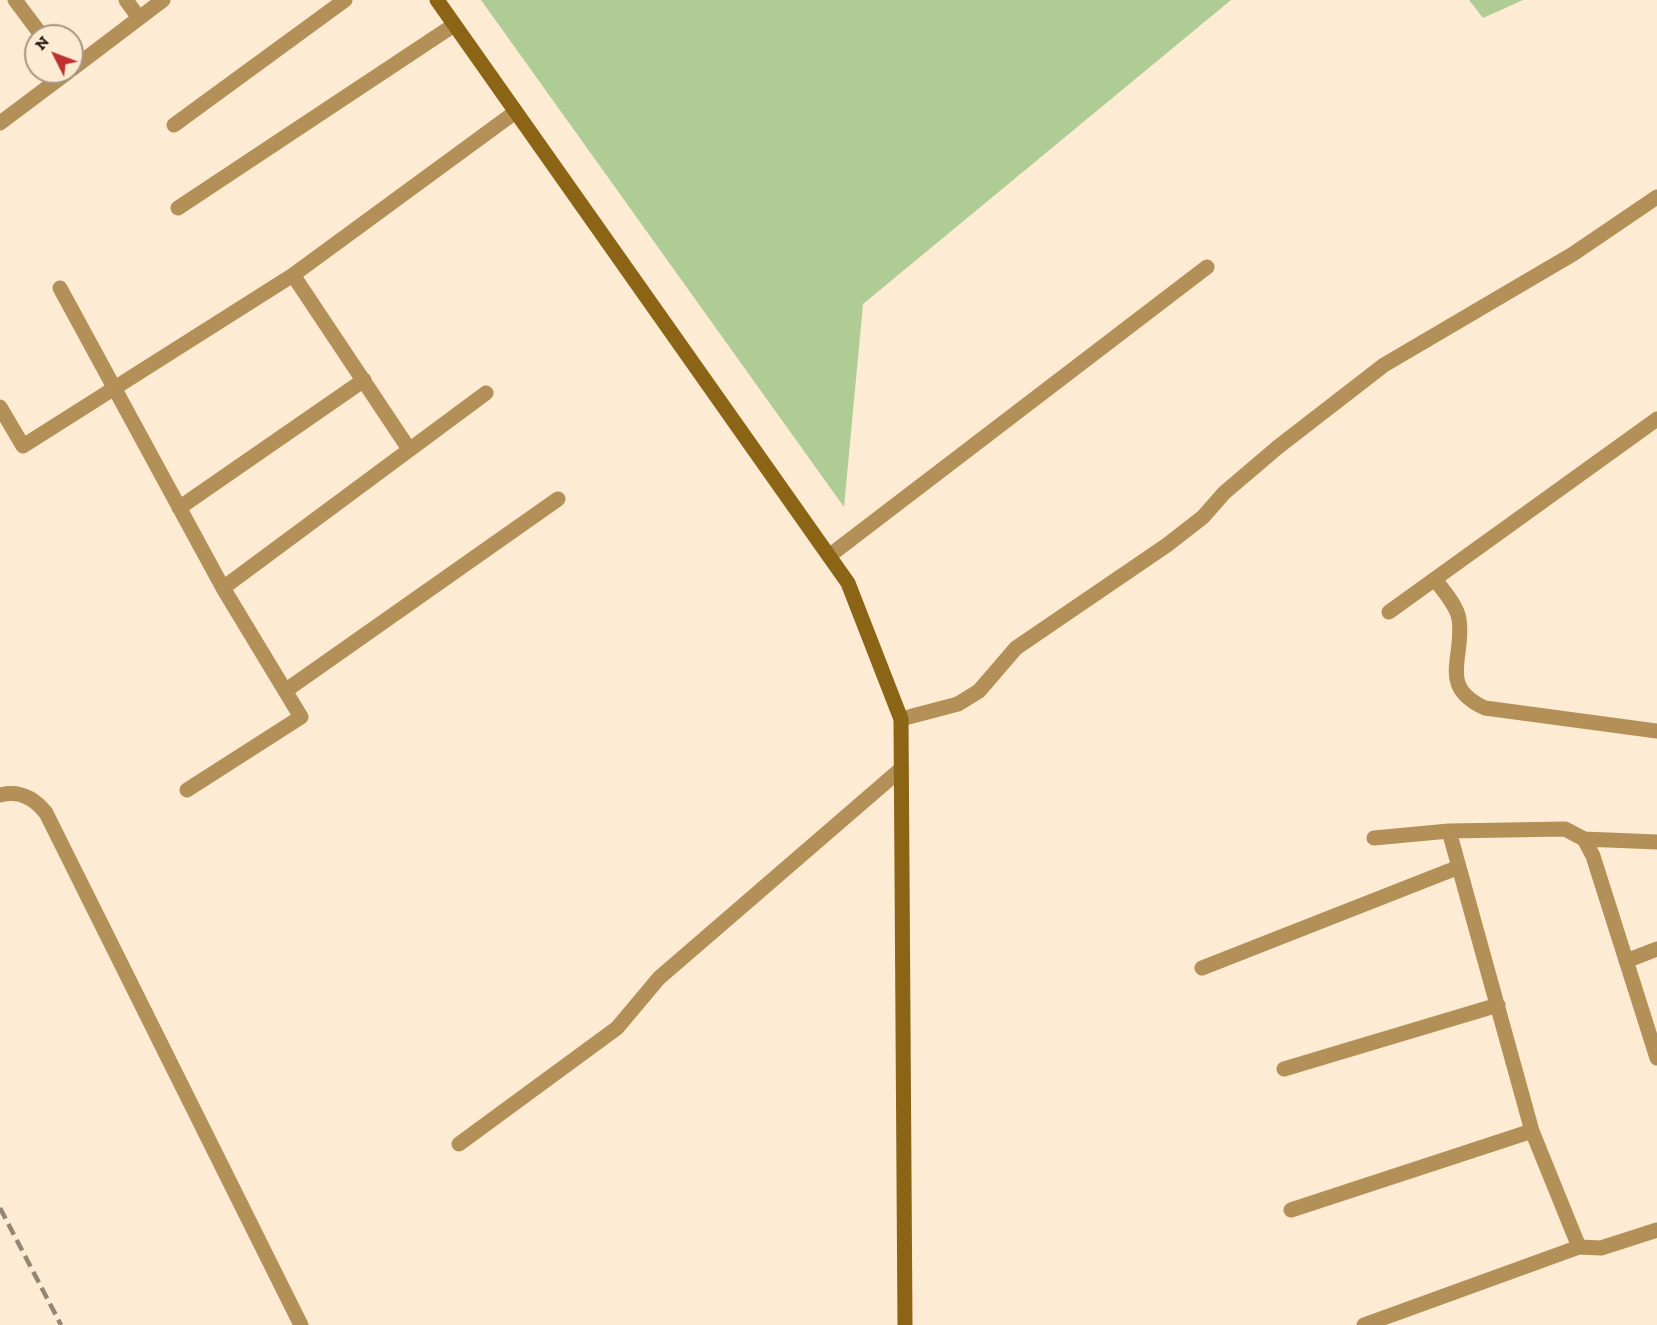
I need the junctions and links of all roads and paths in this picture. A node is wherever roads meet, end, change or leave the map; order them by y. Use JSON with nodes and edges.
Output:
{"nodes":[{"id":1,"x":15,"y":0,"type":"edge"},
{"id":2,"x":126,"y":0,"type":"edge"},
{"id":3,"x":163,"y":0,"type":"edge"},
{"id":4,"x":345,"y":0,"type":"edge"},
{"id":5,"x":437,"y":0,"type":"edge"},
{"id":6,"x":139,"y":18,"type":"junction"},
{"id":7,"x":33,"y":24,"type":"edge"},
{"id":8,"x":454,"y":25,"type":"junction"},
{"id":9,"x":84,"y":60,"type":"edge"},
{"id":10,"x":52,"y":84,"type":"edge"},
{"id":11,"x":514,"y":113,"type":"junction"},
{"id":12,"x":0,"y":123,"type":"edge"},
{"id":13,"x":174,"y":125,"type":"dead end"},
{"id":14,"x":1657,"y":197,"type":"edge"},
{"id":15,"x":178,"y":208,"type":"dead end"},
{"id":16,"x":1207,"y":267,"type":"dead end"},
{"id":17,"x":293,"y":274,"type":"junction"},
{"id":18,"x":60,"y":288,"type":"dead end"},
{"id":19,"x":364,"y":380,"type":"junction"},
{"id":20,"x":113,"y":388,"type":"junction"},
{"id":21,"x":486,"y":393,"type":"dead end"},
{"id":22,"x":0,"y":407,"type":"edge"},
{"id":23,"x":1657,"y":419,"type":"edge"},
{"id":24,"x":409,"y":449,"type":"junction"},
{"id":25,"x":558,"y":499,"type":"dead end"},
{"id":26,"x":179,"y":508,"type":"junction"},
{"id":27,"x":829,"y":556,"type":"junction"},
{"id":28,"x":1435,"y":579,"type":"junction"},
{"id":29,"x":223,"y":588,"type":"junction"},
{"id":30,"x":1389,"y":612,"type":"dead end"},
{"id":31,"x":285,"y":691,"type":"junction"},
{"id":32,"x":901,"y":719,"type":"junction"},
{"id":33,"x":1657,"y":731,"type":"edge"},
{"id":34,"x":901,"y":769,"type":"junction"},
{"id":35,"x":187,"y":790,"type":"dead end"},
{"id":36,"x":0,"y":795,"type":"edge"},
{"id":37,"x":1449,"y":831,"type":"junction"},
{"id":38,"x":1374,"y":838,"type":"dead end"},
{"id":39,"x":1584,"y":839,"type":"junction"},
{"id":40,"x":1657,"y":842,"type":"edge"},
{"id":41,"x":1459,"y":867,"type":"junction"},
{"id":42,"x":1657,"y":949,"type":"edge"},
{"id":43,"x":1626,"y":961,"type":"junction"},
{"id":44,"x":1202,"y":968,"type":"dead end"},
{"id":45,"x":1498,"y":1005,"type":"junction"},
{"id":46,"x":1657,"y":1058,"type":"edge"},
{"id":47,"x":1284,"y":1069,"type":"dead end"},
{"id":48,"x":1532,"y":1131,"type":"junction"},
{"id":49,"x":459,"y":1144,"type":"dead end"},
{"id":50,"x":1291,"y":1209,"type":"dead end"},
{"id":51,"x":1657,"y":1230,"type":"edge"},
{"id":52,"x":1579,"y":1247,"type":"junction"},
{"id":53,"x":301,"y":1325,"type":"edge"},
{"id":54,"x":904,"y":1325,"type":"edge"},
{"id":55,"x":1364,"y":1325,"type":"edge"}],
"edges":[{"from":1,"to":7,"type":"street"},
{"from":2,"to":6,"type":"street"},
{"from":3,"to":6,"type":"street"},
{"from":4,"to":13,"type":"street"},
{"from":5,"to":8,"type":"main road"},
{"from":6,"to":9,"type":"street"},
{"from":8,"to":11,"type":"main road"},
{"from":8,"to":15,"type":"street"},
{"from":10,"to":12,"type":"street"},
{"from":11,"to":17,"type":"street"},
{"from":11,"to":27,"type":"main road"},
{"from":14,"to":32,"type":"street"},
{"from":16,"to":27,"type":"street"},
{"from":17,"to":19,"type":"street"},
{"from":17,"to":20,"type":"street"},
{"from":18,"to":20,"type":"street"},
{"from":19,"to":24,"type":"street"},
{"from":19,"to":26,"type":"street"},
{"from":20,"to":22,"type":"street"},
{"from":20,"to":26,"type":"street"},
{"from":21,"to":24,"type":"street"},
{"from":23,"to":28,"type":"street"},
{"from":24,"to":29,"type":"street"},
{"from":25,"to":31,"type":"street"},
{"from":26,"to":29,"type":"street"},
{"from":27,"to":32,"type":"main road"},
{"from":28,"to":30,"type":"street"},
{"from":28,"to":33,"type":"street"},
{"from":29,"to":31,"type":"street"},
{"from":31,"to":35,"type":"street"},
{"from":32,"to":34,"type":"main road"},
{"from":34,"to":49,"type":"street"},
{"from":34,"to":54,"type":"main road"},
{"from":36,"to":53,"type":"street"},
{"from":37,"to":38,"type":"street"},
{"from":37,"to":39,"type":"street"},
{"from":37,"to":41,"type":"street"},
{"from":39,"to":40,"type":"street"},
{"from":39,"to":43,"type":"street"},
{"from":41,"to":44,"type":"street"},
{"from":41,"to":45,"type":"street"},
{"from":42,"to":43,"type":"street"},
{"from":43,"to":46,"type":"street"},
{"from":45,"to":47,"type":"street"},
{"from":45,"to":48,"type":"street"},
{"from":48,"to":50,"type":"street"},
{"from":48,"to":52,"type":"street"},
{"from":51,"to":52,"type":"street"},
{"from":52,"to":55,"type":"street"}]}
